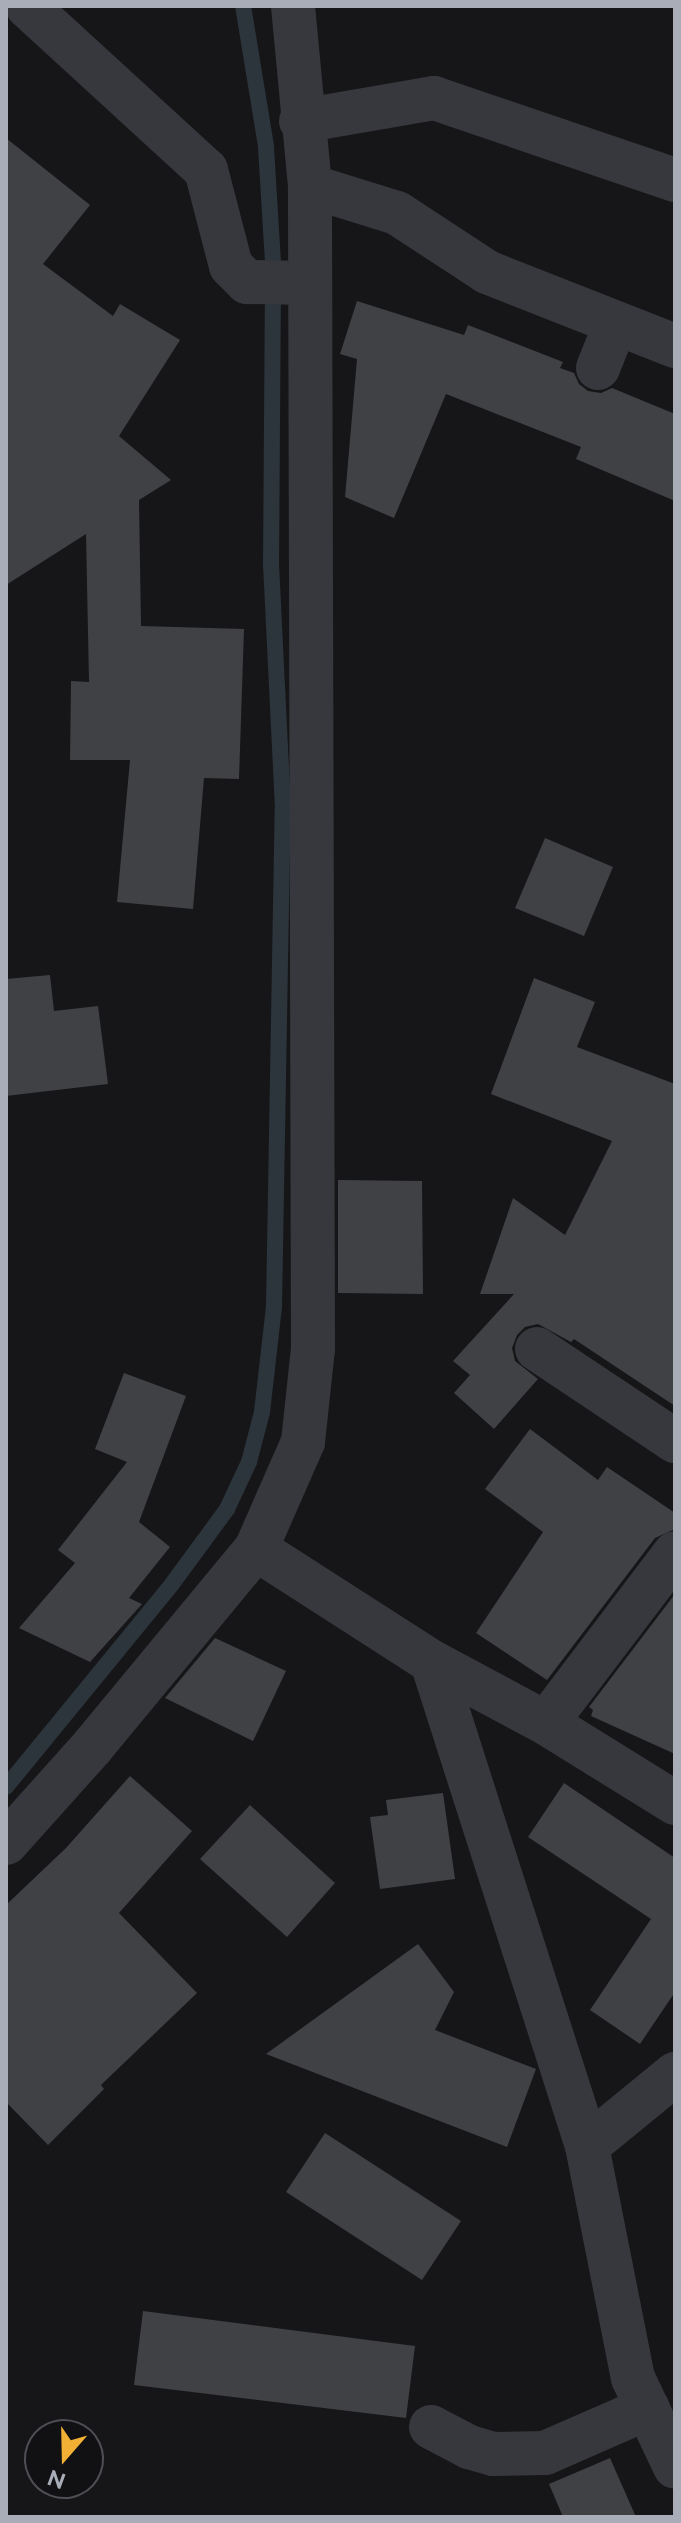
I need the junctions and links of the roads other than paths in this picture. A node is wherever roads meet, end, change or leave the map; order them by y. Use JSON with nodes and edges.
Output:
{"nodes":[{"id":1,"x":27,"y":6,"type":"edge"},
{"id":2,"x":293,"y":6,"type":"edge"},
{"id":3,"x":301,"y":121,"type":"junction"},
{"id":4,"x":675,"y":180,"type":"edge"},
{"id":5,"x":310,"y":186,"type":"junction"},
{"id":6,"x":301,"y":284,"type":"junction"},
{"id":7,"x":616,"y":323,"type":"junction"},
{"id":8,"x":675,"y":346,"type":"edge"},
{"id":9,"x":598,"y":368,"type":"dead end"},
{"id":10,"x":537,"y":1349,"type":"dead end"},
{"id":11,"x":675,"y":1441,"type":"edge"},
{"id":12,"x":256,"y":1549,"type":"junction"},
{"id":13,"x":675,"y":1553,"type":"edge"},
{"id":14,"x":432,"y":1662,"type":"junction"},
{"id":15,"x":546,"y":1723,"type":"junction"},
{"id":16,"x":675,"y":1803,"type":"edge"},
{"id":17,"x":6,"y":1843,"type":"edge"},
{"id":18,"x":675,"y":2074,"type":"edge"},
{"id":19,"x":587,"y":2146,"type":"junction"},
{"id":20,"x":648,"y":2408,"type":"junction"},
{"id":21,"x":431,"y":2427,"type":"dead end"},
{"id":22,"x":675,"y":2467,"type":"edge"}],
"edges":[{"from":1,"to":6,"type":"street"},
{"from":2,"to":3,"type":"street"},
{"from":3,"to":4,"type":"street"},
{"from":3,"to":5,"type":"street"},
{"from":5,"to":6,"type":"street"},
{"from":5,"to":7,"type":"street"},
{"from":6,"to":12,"type":"street"},
{"from":7,"to":8,"type":"street"},
{"from":7,"to":9,"type":"street"},
{"from":10,"to":11,"type":"street"},
{"from":12,"to":14,"type":"street"},
{"from":12,"to":17,"type":"street"},
{"from":13,"to":15,"type":"street"},
{"from":14,"to":15,"type":"street"},
{"from":14,"to":19,"type":"street"},
{"from":15,"to":16,"type":"street"},
{"from":18,"to":19,"type":"street"},
{"from":19,"to":20,"type":"street"},
{"from":20,"to":21,"type":"street"},
{"from":20,"to":22,"type":"street"}]}
